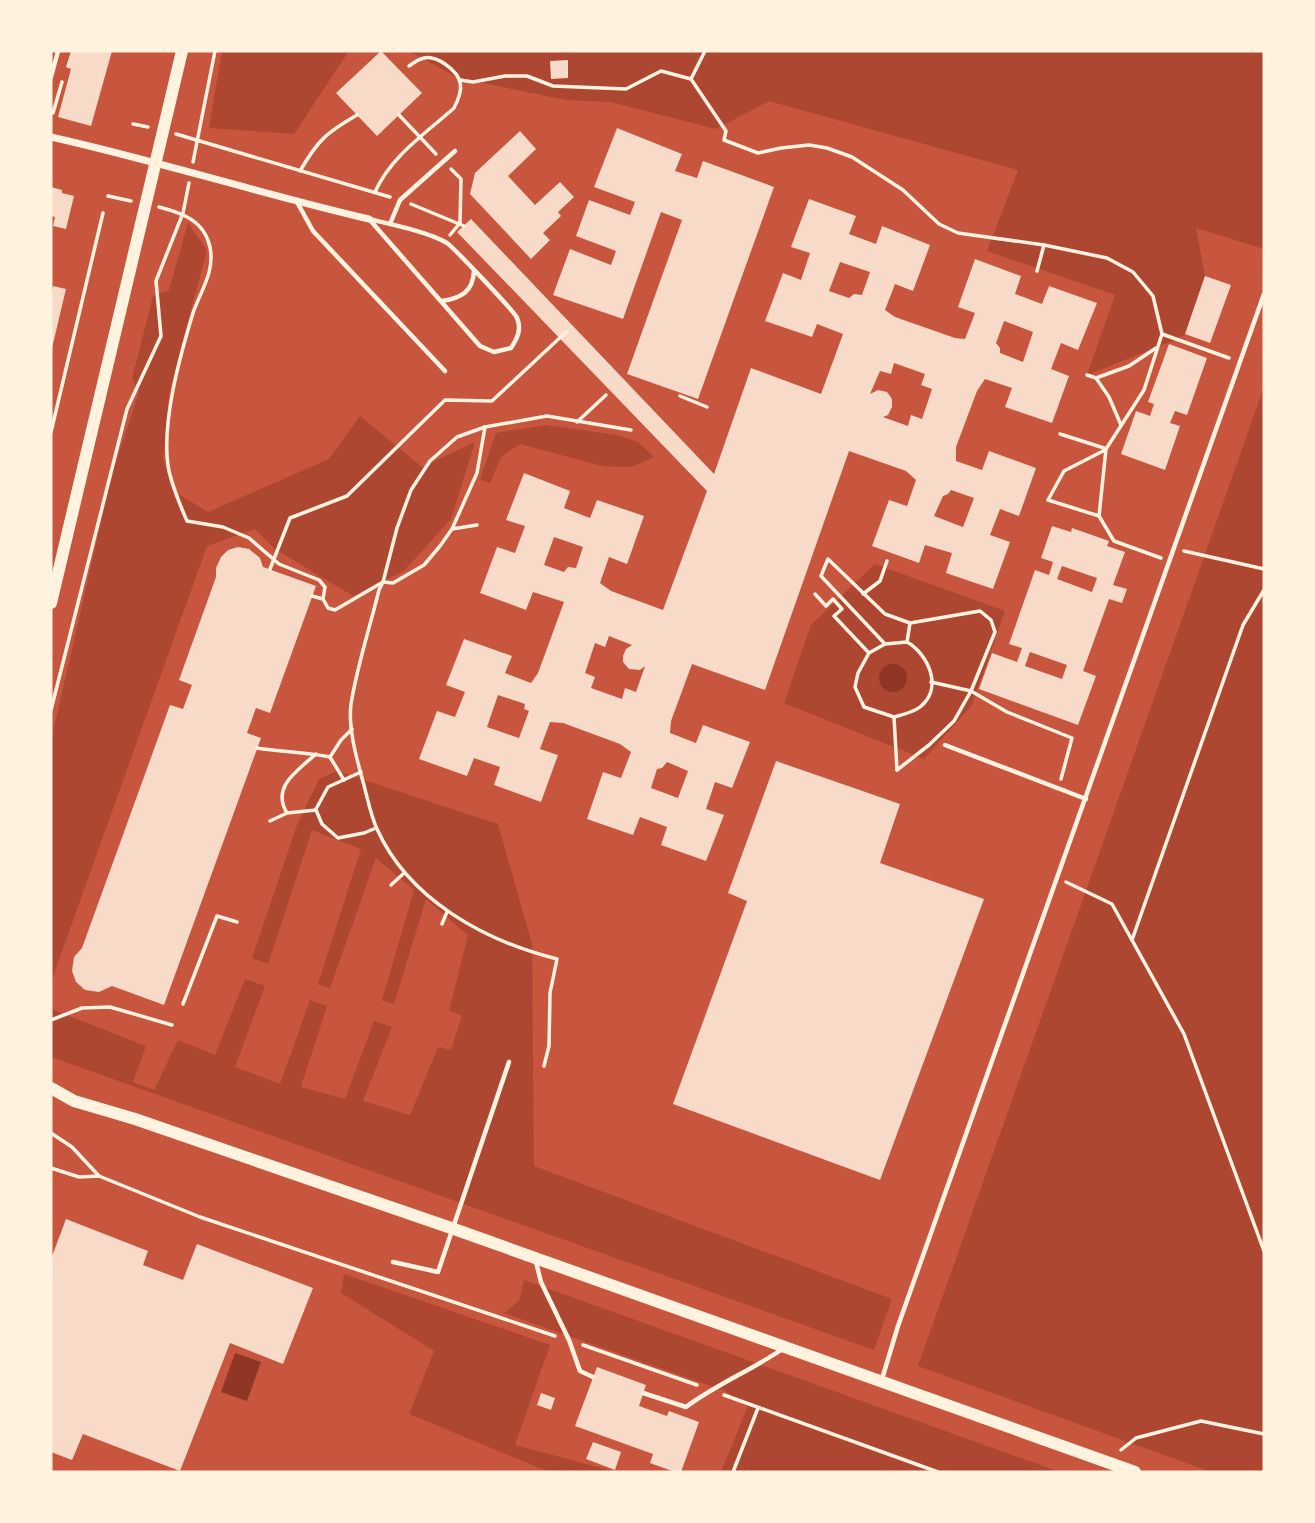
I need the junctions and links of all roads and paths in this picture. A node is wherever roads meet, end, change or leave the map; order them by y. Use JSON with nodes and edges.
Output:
{"nodes":[{"id":1,"x":58,"y":51,"type":"edge"},
{"id":2,"x":182,"y":51,"type":"edge"},
{"id":3,"x":215,"y":51,"type":"edge"},
{"id":4,"x":705,"y":51,"type":"edge"},
{"id":5,"x":409,"y":66,"type":"dead end"},
{"id":6,"x":51,"y":77,"type":"edge"},
{"id":7,"x":691,"y":79,"type":"junction"},
{"id":8,"x":460,"y":80,"type":"junction"},
{"id":9,"x":356,"y":115,"type":"dead end"},
{"id":10,"x":399,"y":115,"type":"dead end"},
{"id":11,"x":133,"y":124,"type":"dead end"},
{"id":12,"x":409,"y":126,"type":"dead end"},
{"id":13,"x":164,"y":130,"type":"junction"},
{"id":14,"x":51,"y":137,"type":"edge"},
{"id":15,"x":198,"y":140,"type":"junction"},
{"id":16,"x":454,"y":151,"type":"dead end"},
{"id":17,"x":157,"y":162,"type":"junction"},
{"id":18,"x":300,"y":171,"type":"junction"},
{"id":19,"x":191,"y":173,"type":"junction"},
{"id":20,"x":461,"y":179,"type":"dead end"},
{"id":21,"x":375,"y":192,"type":"junction"},
{"id":22,"x":400,"y":200,"type":"junction"},
{"id":23,"x":298,"y":202,"type":"junction"},
{"id":24,"x":103,"y":213,"type":"dead end"},
{"id":25,"x":183,"y":214,"type":"junction"},
{"id":26,"x":369,"y":219,"type":"junction"},
{"id":27,"x":390,"y":224,"type":"junction"},
{"id":28,"x":462,"y":224,"type":"junction"},
{"id":29,"x":446,"y":242,"type":"junction"},
{"id":30,"x":1044,"y":245,"type":"junction"},
{"id":31,"x":474,"y":271,"type":"junction"},
{"id":32,"x":1037,"y":271,"type":"dead end"},
{"id":33,"x":1264,"y":294,"type":"edge"},
{"id":34,"x":441,"y":301,"type":"junction"},
{"id":35,"x":566,"y":332,"type":"dead end"},
{"id":36,"x":1162,"y":334,"type":"junction"},
{"id":37,"x":1158,"y":347,"type":"junction"},
{"id":38,"x":1240,"y":362,"type":"junction"},
{"id":39,"x":445,"y":371,"type":"dead end"},
{"id":40,"x":1087,"y":374,"type":"dead end"},
{"id":41,"x":1096,"y":377,"type":"junction"},
{"id":42,"x":606,"y":395,"type":"dead end"},
{"id":43,"x":680,"y":396,"type":"dead end"},
{"id":44,"x":707,"y":407,"type":"dead end"},
{"id":45,"x":577,"y":422,"type":"junction"},
{"id":46,"x":1121,"y":425,"type":"junction"},
{"id":47,"x":485,"y":426,"type":"junction"},
{"id":48,"x":631,"y":430,"type":"dead end"},
{"id":49,"x":51,"y":432,"type":"edge"},
{"id":50,"x":1060,"y":434,"type":"dead end"},
{"id":51,"x":1106,"y":449,"type":"junction"},
{"id":52,"x":1099,"y":516,"type":"junction"},
{"id":53,"x":477,"y":525,"type":"dead end"},
{"id":54,"x":452,"y":529,"type":"junction"},
{"id":55,"x":1174,"y":549,"type":"junction"},
{"id":56,"x":887,"y":561,"type":"dead end"},
{"id":57,"x":1170,"y":561,"type":"junction"},
{"id":58,"x":270,"y":569,"type":"dead end"},
{"id":59,"x":1264,"y":569,"type":"edge"},
{"id":60,"x":383,"y":582,"type":"junction"},
{"id":61,"x":1264,"y":590,"type":"edge"},
{"id":62,"x":815,"y":594,"type":"dead end"},
{"id":63,"x":863,"y":594,"type":"junction"},
{"id":64,"x":312,"y":596,"type":"dead end"},
{"id":65,"x":323,"y":599,"type":"junction"},
{"id":66,"x":51,"y":603,"type":"edge"},
{"id":67,"x":909,"y":623,"type":"junction"},
{"id":68,"x":907,"y":642,"type":"junction"},
{"id":69,"x":885,"y":644,"type":"junction"},
{"id":70,"x":869,"y":653,"type":"junction"},
{"id":71,"x":931,"y":682,"type":"junction"},
{"id":72,"x":971,"y":691,"type":"junction"},
{"id":73,"x":51,"y":710,"type":"edge"},
{"id":74,"x":894,"y":717,"type":"junction"},
{"id":75,"x":352,"y":729,"type":"junction"},
{"id":76,"x":945,"y":745,"type":"dead end"},
{"id":77,"x":257,"y":748,"type":"dead end"},
{"id":78,"x":316,"y":754,"type":"junction"},
{"id":79,"x":330,"y":757,"type":"junction"},
{"id":80,"x":361,"y":772,"type":"junction"},
{"id":81,"x":344,"y":780,"type":"junction"},
{"id":82,"x":1059,"y":788,"type":"junction"},
{"id":83,"x":1086,"y":799,"type":"junction"},
{"id":84,"x":316,"y":810,"type":"junction"},
{"id":85,"x":287,"y":813,"type":"junction"},
{"id":86,"x":270,"y":821,"type":"dead end"},
{"id":87,"x":376,"y":828,"type":"junction"},
{"id":88,"x":404,"y":874,"type":"junction"},
{"id":89,"x":1058,"y":878,"type":"junction"},
{"id":90,"x":391,"y":885,"type":"dead end"},
{"id":91,"x":447,"y":912,"type":"junction"},
{"id":92,"x":237,"y":922,"type":"dead end"},
{"id":93,"x":442,"y":924,"type":"dead end"},
{"id":94,"x":1132,"y":940,"type":"junction"},
{"id":95,"x":183,"y":1004,"type":"dead end"},
{"id":96,"x":51,"y":1020,"type":"edge"},
{"id":97,"x":172,"y":1025,"type":"dead end"},
{"id":98,"x":509,"y":1062,"type":"dead end"},
{"id":99,"x":544,"y":1066,"type":"dead end"},
{"id":100,"x":51,"y":1088,"type":"edge"},
{"id":101,"x":74,"y":1101,"type":"junction"},
{"id":102,"x":51,"y":1102,"type":"edge"},
{"id":103,"x":51,"y":1133,"type":"edge"},
{"id":104,"x":51,"y":1168,"type":"edge"},
{"id":105,"x":99,"y":1176,"type":"junction"},
{"id":106,"x":454,"y":1229,"type":"junction"},
{"id":107,"x":1264,"y":1251,"type":"edge"},
{"id":108,"x":536,"y":1260,"type":"junction"},
{"id":109,"x":393,"y":1262,"type":"dead end"},
{"id":110,"x":569,"y":1340,"type":"junction"},
{"id":111,"x":785,"y":1348,"type":"junction"},
{"id":112,"x":593,"y":1377,"type":"dead end"},
{"id":113,"x":881,"y":1383,"type":"junction"},
{"id":114,"x":710,"y":1390,"type":"junction"},
{"id":115,"x":643,"y":1393,"type":"dead end"},
{"id":116,"x":758,"y":1408,"type":"junction"},
{"id":117,"x":1264,"y":1434,"type":"edge"},
{"id":118,"x":1106,"y":1462,"type":"junction"},
{"id":119,"x":733,"y":1472,"type":"edge"},
{"id":120,"x":938,"y":1472,"type":"edge"},
{"id":121,"x":1135,"y":1472,"type":"edge"}],
"edges":[{"from":1,"to":6,"type":"lane"},
{"from":2,"to":13,"type":"main road"},
{"from":3,"to":15,"type":"path"},
{"from":4,"to":7,"type":"path"},
{"from":5,"to":8,"type":"path"},
{"from":7,"to":8,"type":"path"},
{"from":7,"to":30,"type":"path"},
{"from":8,"to":21,"type":"path"},
{"from":9,"to":18,"type":"path"},
{"from":10,"to":12,"type":"path"},
{"from":11,"to":13,"type":"path"},
{"from":13,"to":15,"type":"path"},
{"from":13,"to":17,"type":"main road"},
{"from":14,"to":17,"type":"street"},
{"from":15,"to":18,"type":"path"},
{"from":15,"to":19,"type":"path"},
{"from":16,"to":22,"type":"lane"},
{"from":17,"to":19,"type":"street"},
{"from":17,"to":66,"type":"main road"},
{"from":18,"to":21,"type":"path"},
{"from":19,"to":23,"type":"street"},
{"from":19,"to":25,"type":"path"},
{"from":20,"to":28,"type":"path"},
{"from":21,"to":22,"type":"path"},
{"from":22,"to":27,"type":"lane"},
{"from":22,"to":28,"type":"path"},
{"from":23,"to":26,"type":"street"},
{"from":23,"to":39,"type":"lane"},
{"from":24,"to":49,"type":"path"},
{"from":25,"to":65,"type":"path"},
{"from":25,"to":73,"type":"path"},
{"from":26,"to":27,"type":"lane"},
{"from":26,"to":34,"type":"lane"},
{"from":27,"to":29,"type":"lane"},
{"from":28,"to":29,"type":"path"},
{"from":29,"to":31,"type":"lane"},
{"from":30,"to":32,"type":"path"},
{"from":30,"to":36,"type":"path"},
{"from":31,"to":34,"type":"lane"},
{"from":31,"to":34,"type":"lane"},
{"from":33,"to":38,"type":"lane"},
{"from":35,"to":58,"type":"path"},
{"from":36,"to":37,"type":"path"},
{"from":36,"to":38,"type":"path"},
{"from":37,"to":41,"type":"path"},
{"from":37,"to":46,"type":"path"},
{"from":38,"to":55,"type":"lane"},
{"from":40,"to":41,"type":"path"},
{"from":41,"to":46,"type":"path"},
{"from":42,"to":45,"type":"path"},
{"from":43,"to":44,"type":"path"},
{"from":45,"to":47,"type":"path"},
{"from":45,"to":48,"type":"path"},
{"from":46,"to":51,"type":"path"},
{"from":47,"to":54,"type":"path"},
{"from":47,"to":60,"type":"path"},
{"from":50,"to":51,"type":"path"},
{"from":51,"to":52,"type":"path"},
{"from":51,"to":52,"type":"path"},
{"from":52,"to":57,"type":"path"},
{"from":53,"to":54,"type":"path"},
{"from":54,"to":60,"type":"path"},
{"from":55,"to":57,"type":"lane"},
{"from":55,"to":59,"type":"path"},
{"from":56,"to":63,"type":"path"},
{"from":57,"to":83,"type":"lane"},
{"from":60,"to":65,"type":"path"},
{"from":60,"to":75,"type":"path"},
{"from":61,"to":94,"type":"path"},
{"from":62,"to":70,"type":"path"},
{"from":63,"to":67,"type":"path"},
{"from":63,"to":69,"type":"path"},
{"from":64,"to":65,"type":"path"},
{"from":67,"to":68,"type":"path"},
{"from":67,"to":72,"type":"path"},
{"from":68,"to":69,"type":"path"},
{"from":68,"to":71,"type":"path"},
{"from":69,"to":70,"type":"path"},
{"from":70,"to":74,"type":"path"},
{"from":71,"to":72,"type":"path"},
{"from":71,"to":74,"type":"path"},
{"from":72,"to":74,"type":"path"},
{"from":72,"to":82,"type":"path"},
{"from":75,"to":79,"type":"path"},
{"from":75,"to":80,"type":"path"},
{"from":76,"to":82,"type":"lane"},
{"from":77,"to":78,"type":"path"},
{"from":78,"to":79,"type":"path"},
{"from":78,"to":85,"type":"path"},
{"from":79,"to":81,"type":"path"},
{"from":80,"to":81,"type":"path"},
{"from":80,"to":87,"type":"path"},
{"from":81,"to":84,"type":"path"},
{"from":82,"to":83,"type":"lane"},
{"from":83,"to":89,"type":"lane"},
{"from":84,"to":85,"type":"path"},
{"from":84,"to":87,"type":"path"},
{"from":85,"to":86,"type":"path"},
{"from":87,"to":88,"type":"path"},
{"from":88,"to":90,"type":"path"},
{"from":88,"to":91,"type":"path"},
{"from":89,"to":94,"type":"path"},
{"from":89,"to":113,"type":"lane"},
{"from":91,"to":93,"type":"path"},
{"from":91,"to":99,"type":"path"},
{"from":92,"to":95,"type":"path"},
{"from":94,"to":107,"type":"path"},
{"from":96,"to":97,"type":"path"},
{"from":98,"to":106,"type":"lane"},
{"from":100,"to":101,"type":"main road"},
{"from":101,"to":102,"type":"main road"},
{"from":101,"to":106,"type":"main road"},
{"from":103,"to":105,"type":"path"},
{"from":104,"to":105,"type":"path"},
{"from":105,"to":110,"type":"path"},
{"from":106,"to":108,"type":"main road"},
{"from":106,"to":109,"type":"lane"},
{"from":108,"to":110,"type":"lane"},
{"from":108,"to":111,"type":"main road"},
{"from":110,"to":112,"type":"lane"},
{"from":110,"to":114,"type":"path"},
{"from":111,"to":113,"type":"main road"},
{"from":111,"to":114,"type":"lane"},
{"from":113,"to":118,"type":"main road"},
{"from":114,"to":115,"type":"lane"},
{"from":114,"to":116,"type":"path"},
{"from":116,"to":119,"type":"path"},
{"from":116,"to":120,"type":"path"},
{"from":117,"to":118,"type":"path"},
{"from":118,"to":121,"type":"main road"}]}
